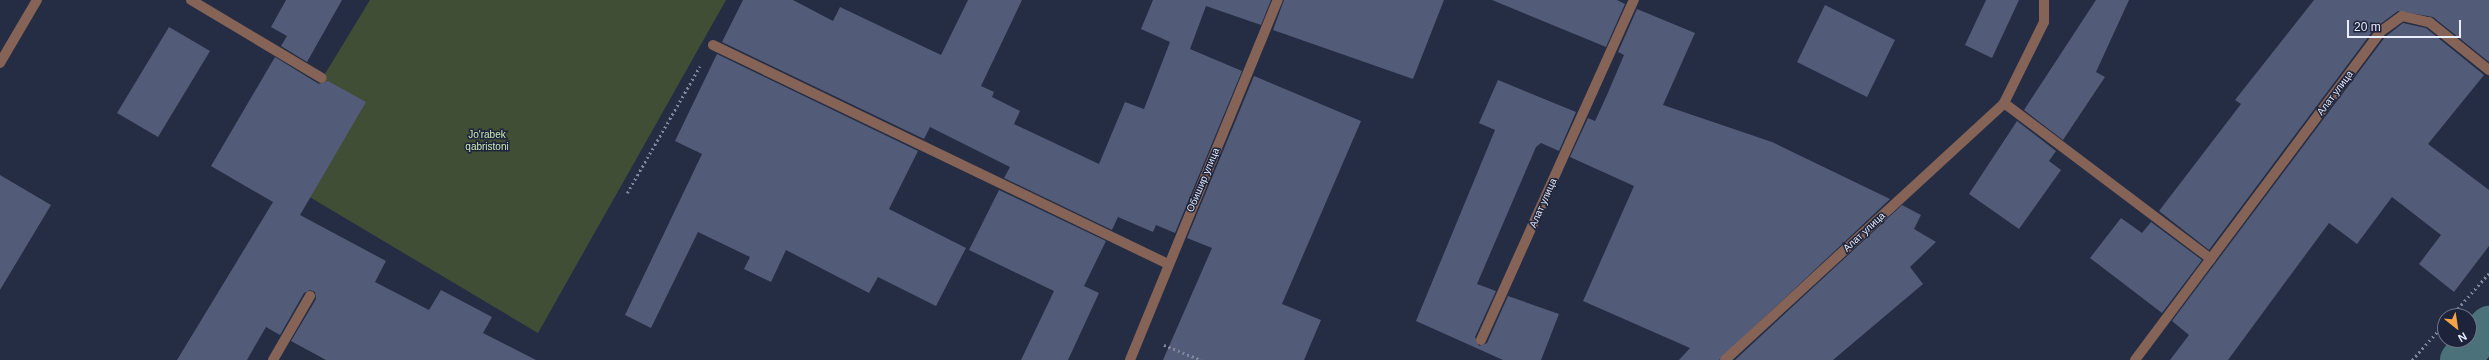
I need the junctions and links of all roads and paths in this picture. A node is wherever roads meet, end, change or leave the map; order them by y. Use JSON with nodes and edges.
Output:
{"nodes":[{"id":1,"x":37,"y":0,"type":"edge"},
{"id":2,"x":191,"y":0,"type":"edge"},
{"id":3,"x":1278,"y":0,"type":"edge"},
{"id":4,"x":1634,"y":0,"type":"edge"},
{"id":5,"x":2044,"y":0,"type":"edge"},
{"id":6,"x":713,"y":45,"type":"joint"},
{"id":7,"x":0,"y":61,"type":"edge"},
{"id":8,"x":2489,"y":70,"type":"edge"},
{"id":9,"x":322,"y":78,"type":"dead end"},
{"id":10,"x":2004,"y":103,"type":"junction"},
{"id":11,"x":626,"y":193,"type":"dead end"},
{"id":12,"x":2211,"y":259,"type":"junction"},
{"id":13,"x":1168,"y":264,"type":"junction"},
{"id":14,"x":2489,"y":273,"type":"edge"},
{"id":15,"x":310,"y":296,"type":"dead end"},
{"id":16,"x":2458,"y":308,"type":"edge"},
{"id":17,"x":2437,"y":332,"type":"edge"},
{"id":18,"x":1140,"y":334,"type":"junction"},
{"id":19,"x":1481,"y":340,"type":"dead end"},
{"id":20,"x":275,"y":359,"type":"edge"},
{"id":21,"x":1130,"y":360,"type":"edge"},
{"id":22,"x":1201,"y":360,"type":"edge"},
{"id":23,"x":1725,"y":360,"type":"edge"},
{"id":24,"x":2135,"y":360,"type":"edge"},
{"id":25,"x":2412,"y":360,"type":"edge"}],
"edges":[{"from":1,"to":7,"type":"street"},
{"from":2,"to":9,"type":"street"},
{"from":3,"to":13,"type":"street","name":"Обишир улица"},
{"from":4,"to":19,"type":"street","name":"Алат улица"},
{"from":5,"to":10,"type":"street","name":"Алат улица"},
{"from":6,"to":11,"type":"path"},
{"from":6,"to":13,"type":"street"},
{"from":8,"to":12,"type":"street","name":"Алат улица"},
{"from":10,"to":12,"type":"street"},
{"from":10,"to":23,"type":"street","name":"Алат улица"},
{"from":12,"to":24,"type":"street","name":"Алат улица"},
{"from":13,"to":18,"type":"street","name":"Обишир улица"},
{"from":14,"to":16,"type":"path"},
{"from":15,"to":20,"type":"street"},
{"from":17,"to":25,"type":"path"},
{"from":18,"to":21,"type":"street","name":"Обишир улица"},
{"from":18,"to":22,"type":"path"}]}
